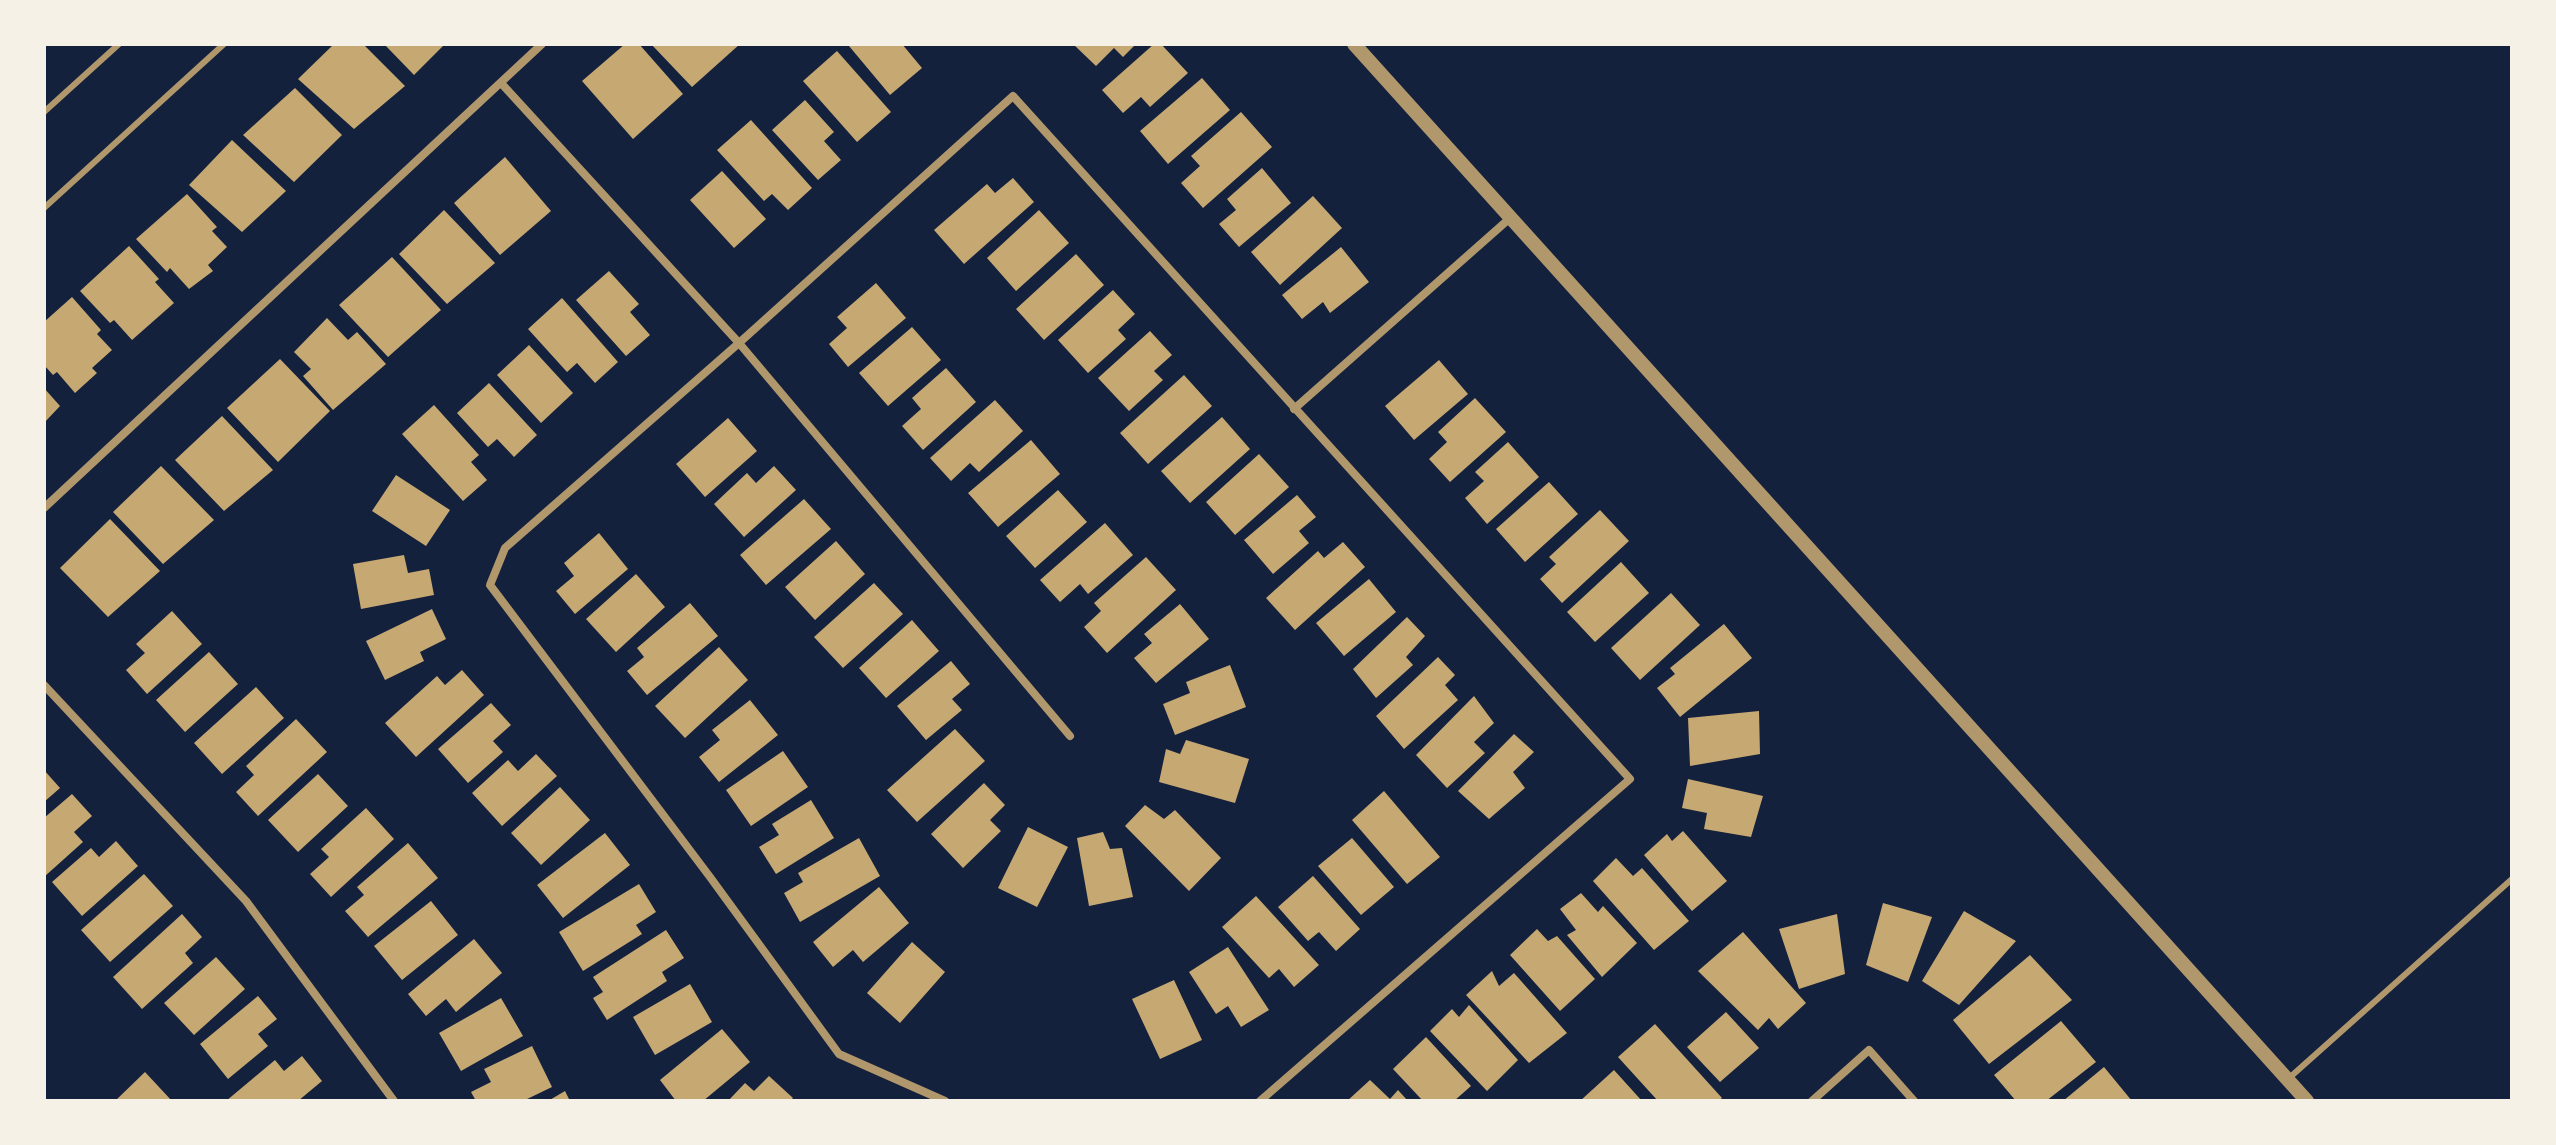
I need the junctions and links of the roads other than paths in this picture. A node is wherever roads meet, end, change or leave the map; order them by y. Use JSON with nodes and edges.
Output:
{"nodes":[{"id":1,"x":119,"y":44,"type":"edge"},
{"id":2,"x":224,"y":44,"type":"edge"},
{"id":3,"x":542,"y":44,"type":"edge"},
{"id":4,"x":1354,"y":44,"type":"edge"},
{"id":5,"x":501,"y":83,"type":"junction"},
{"id":6,"x":44,"y":112,"type":"edge"},
{"id":7,"x":44,"y":208,"type":"edge"},
{"id":8,"x":1509,"y":219,"type":"junction"},
{"id":9,"x":739,"y":343,"type":"junction"},
{"id":10,"x":1294,"y":409,"type":"junction"},
{"id":11,"x":44,"y":508,"type":"edge"},
{"id":12,"x":44,"y":685,"type":"edge"},
{"id":13,"x":1070,"y":736,"type":"dead end"},
{"id":14,"x":2512,"y":879,"type":"edge"},
{"id":15,"x":2288,"y":1080,"type":"junction"},
{"id":16,"x":394,"y":1101,"type":"edge"},
{"id":17,"x":945,"y":1101,"type":"edge"},
{"id":18,"x":1260,"y":1101,"type":"edge"},
{"id":19,"x":1812,"y":1101,"type":"edge"},
{"id":20,"x":1914,"y":1101,"type":"edge"},
{"id":21,"x":2307,"y":1101,"type":"edge"}],
"edges":[{"from":1,"to":6,"type":"lane"},
{"from":2,"to":7,"type":"lane"},
{"from":3,"to":5,"type":"street"},
{"from":4,"to":8,"type":"street"},
{"from":5,"to":9,"type":"street"},
{"from":5,"to":11,"type":"street"},
{"from":8,"to":10,"type":"street"},
{"from":8,"to":15,"type":"street"},
{"from":9,"to":10,"type":"street"},
{"from":9,"to":13,"type":"street"},
{"from":9,"to":17,"type":"street"},
{"from":10,"to":18,"type":"street"},
{"from":12,"to":16,"type":"street"},
{"from":14,"to":15,"type":"lane"},
{"from":15,"to":21,"type":"street"},
{"from":19,"to":20,"type":"street"}]}
